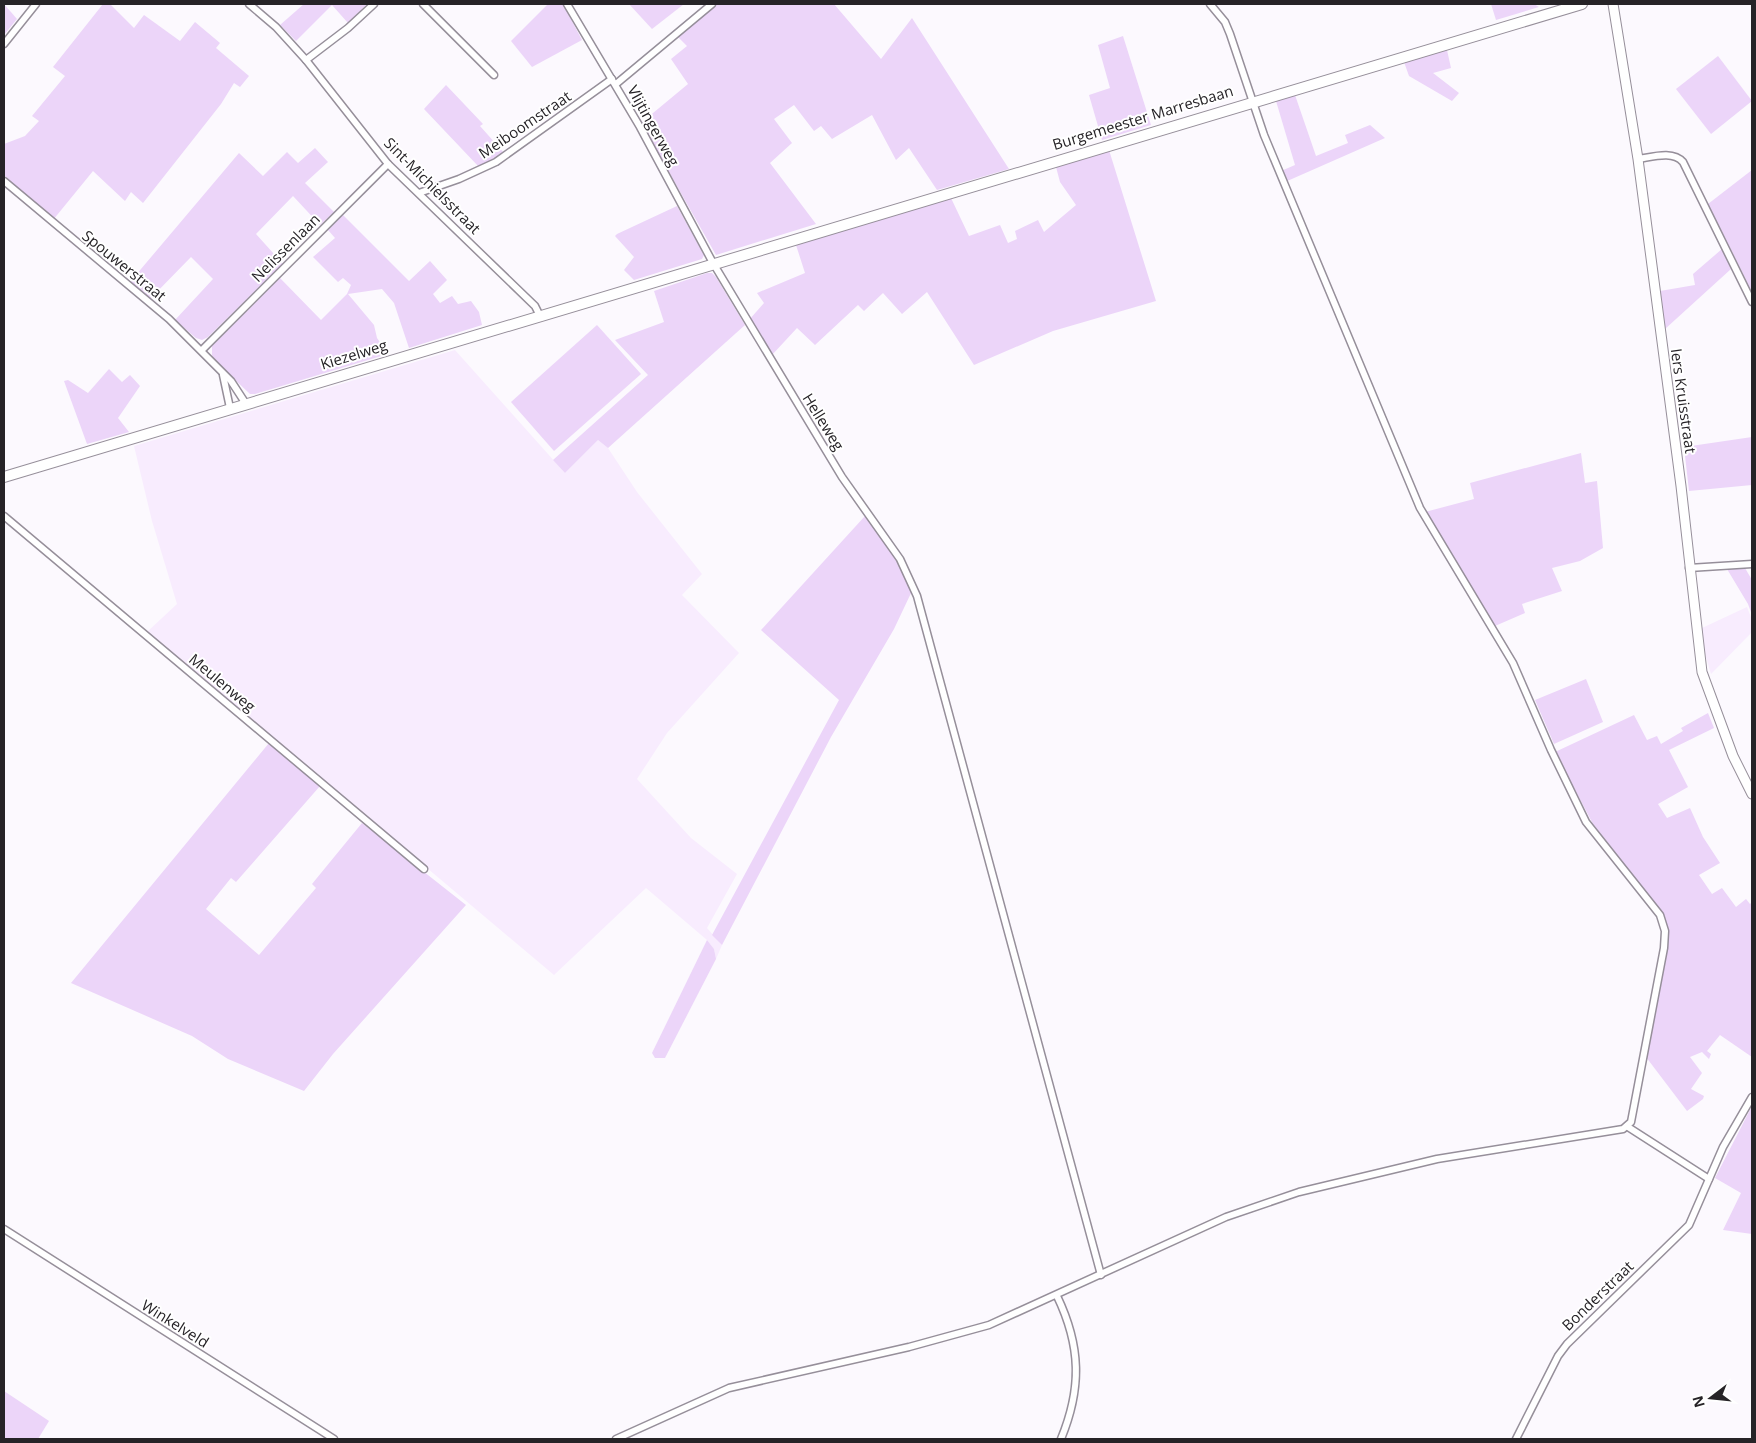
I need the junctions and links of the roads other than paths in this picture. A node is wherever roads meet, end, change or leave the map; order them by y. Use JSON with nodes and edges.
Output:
{"nodes":[{"id":1,"x":36,"y":4,"type":"edge"},
{"id":2,"x":249,"y":4,"type":"edge"},
{"id":3,"x":374,"y":4,"type":"edge"},
{"id":4,"x":423,"y":4,"type":"edge"},
{"id":5,"x":567,"y":4,"type":"edge"},
{"id":6,"x":712,"y":4,"type":"edge"},
{"id":7,"x":1210,"y":4,"type":"edge"},
{"id":8,"x":1582,"y":4,"type":"edge"},
{"id":9,"x":1613,"y":4,"type":"edge"},
{"id":10,"x":4,"y":44,"type":"edge"},
{"id":11,"x":306,"y":60,"type":"junction"},
{"id":12,"x":494,"y":75,"type":"dead end"},
{"id":13,"x":614,"y":82,"type":"junction"},
{"id":14,"x":1251,"y":102,"type":"junction"},
{"id":15,"x":1638,"y":159,"type":"junction"},
{"id":16,"x":388,"y":164,"type":"junction"},
{"id":17,"x":4,"y":181,"type":"edge"},
{"id":18,"x":419,"y":193,"type":"junction"},
{"id":19,"x":713,"y":263,"type":"junction"},
{"id":20,"x":1752,"y":302,"type":"edge"},
{"id":21,"x":540,"y":316,"type":"junction"},
{"id":22,"x":202,"y":350,"type":"junction"},
{"id":23,"x":223,"y":375,"type":"junction"},
{"id":24,"x":246,"y":404,"type":"junction"},
{"id":25,"x":230,"y":408,"type":"junction"},
{"id":26,"x":4,"y":477,"type":"edge"},
{"id":27,"x":4,"y":516,"type":"edge"},
{"id":28,"x":1752,"y":564,"type":"edge"},
{"id":29,"x":1689,"y":568,"type":"junction"},
{"id":30,"x":1752,"y":794,"type":"edge"},
{"id":31,"x":424,"y":869,"type":"dead end"},
{"id":32,"x":1752,"y":1097,"type":"edge"},
{"id":33,"x":1628,"y":1127,"type":"junction"},
{"id":34,"x":1709,"y":1180,"type":"junction"},
{"id":35,"x":4,"y":1229,"type":"edge"},
{"id":36,"x":1101,"y":1275,"type":"junction"},
{"id":37,"x":1058,"y":1296,"type":"junction"},
{"id":38,"x":334,"y":1439,"type":"edge"},
{"id":39,"x":616,"y":1439,"type":"edge"},
{"id":40,"x":1061,"y":1439,"type":"edge"},
{"id":41,"x":1516,"y":1439,"type":"edge"}],
"edges":[{"from":1,"to":10,"type":"street"},
{"from":2,"to":11,"type":"street","name":"Sint-Michielsstraat"},
{"from":3,"to":11,"type":"street"},
{"from":4,"to":12,"type":"street"},
{"from":5,"to":13,"type":"street","name":"Vlijtingerweg"},
{"from":6,"to":13,"type":"street","name":"Meiboomstraat"},
{"from":7,"to":14,"type":"street"},
{"from":8,"to":14,"type":"main road","name":"Burgemeester Marresbaan"},
{"from":9,"to":15,"type":"street","name":"Iers Kruisstraat"},
{"from":11,"to":16,"type":"street","name":"Sint-Michielsstraat"},
{"from":13,"to":18,"type":"street","name":"Meiboomstraat"},
{"from":13,"to":19,"type":"street","name":"Vlijtingerweg"},
{"from":14,"to":19,"type":"main road","name":"Burgemeester Marresbaan"},
{"from":14,"to":33,"type":"street"},
{"from":15,"to":20,"type":"street"},
{"from":15,"to":29,"type":"street","name":"Iers Kruisstraat"},
{"from":16,"to":18,"type":"street","name":"Sint-Michielsstraat"},
{"from":16,"to":22,"type":"street","name":"Nelissenlaan"},
{"from":17,"to":22,"type":"street","name":"Spouwerstraat"},
{"from":18,"to":21,"type":"street","name":"Sint-Michielsstraat"},
{"from":19,"to":21,"type":"main road","name":"Kiezelweg"},
{"from":19,"to":36,"type":"street","name":"Helleweg"},
{"from":21,"to":24,"type":"main road","name":"Kiezelweg"},
{"from":22,"to":23,"type":"street","name":"Spouwerstraat"},
{"from":23,"to":24,"type":"street","name":"Spouwerstraat"},
{"from":23,"to":25,"type":"street","name":"Spouwerstraat"},
{"from":24,"to":25,"type":"main road","name":"Kiezelweg"},
{"from":25,"to":26,"type":"main road","name":"Kiezelweg"},
{"from":27,"to":31,"type":"street","name":"Meulenweg"},
{"from":28,"to":29,"type":"street"},
{"from":29,"to":30,"type":"street","name":"Iers Kruisstraat"},
{"from":32,"to":34,"type":"street","name":"Bonderstraat"},
{"from":33,"to":34,"type":"street"},
{"from":33,"to":36,"type":"street"},
{"from":34,"to":41,"type":"street","name":"Bonderstraat"},
{"from":35,"to":38,"type":"street","name":"Winkelveld"},
{"from":36,"to":37,"type":"street"},
{"from":37,"to":39,"type":"street"},
{"from":37,"to":40,"type":"street"}]}
